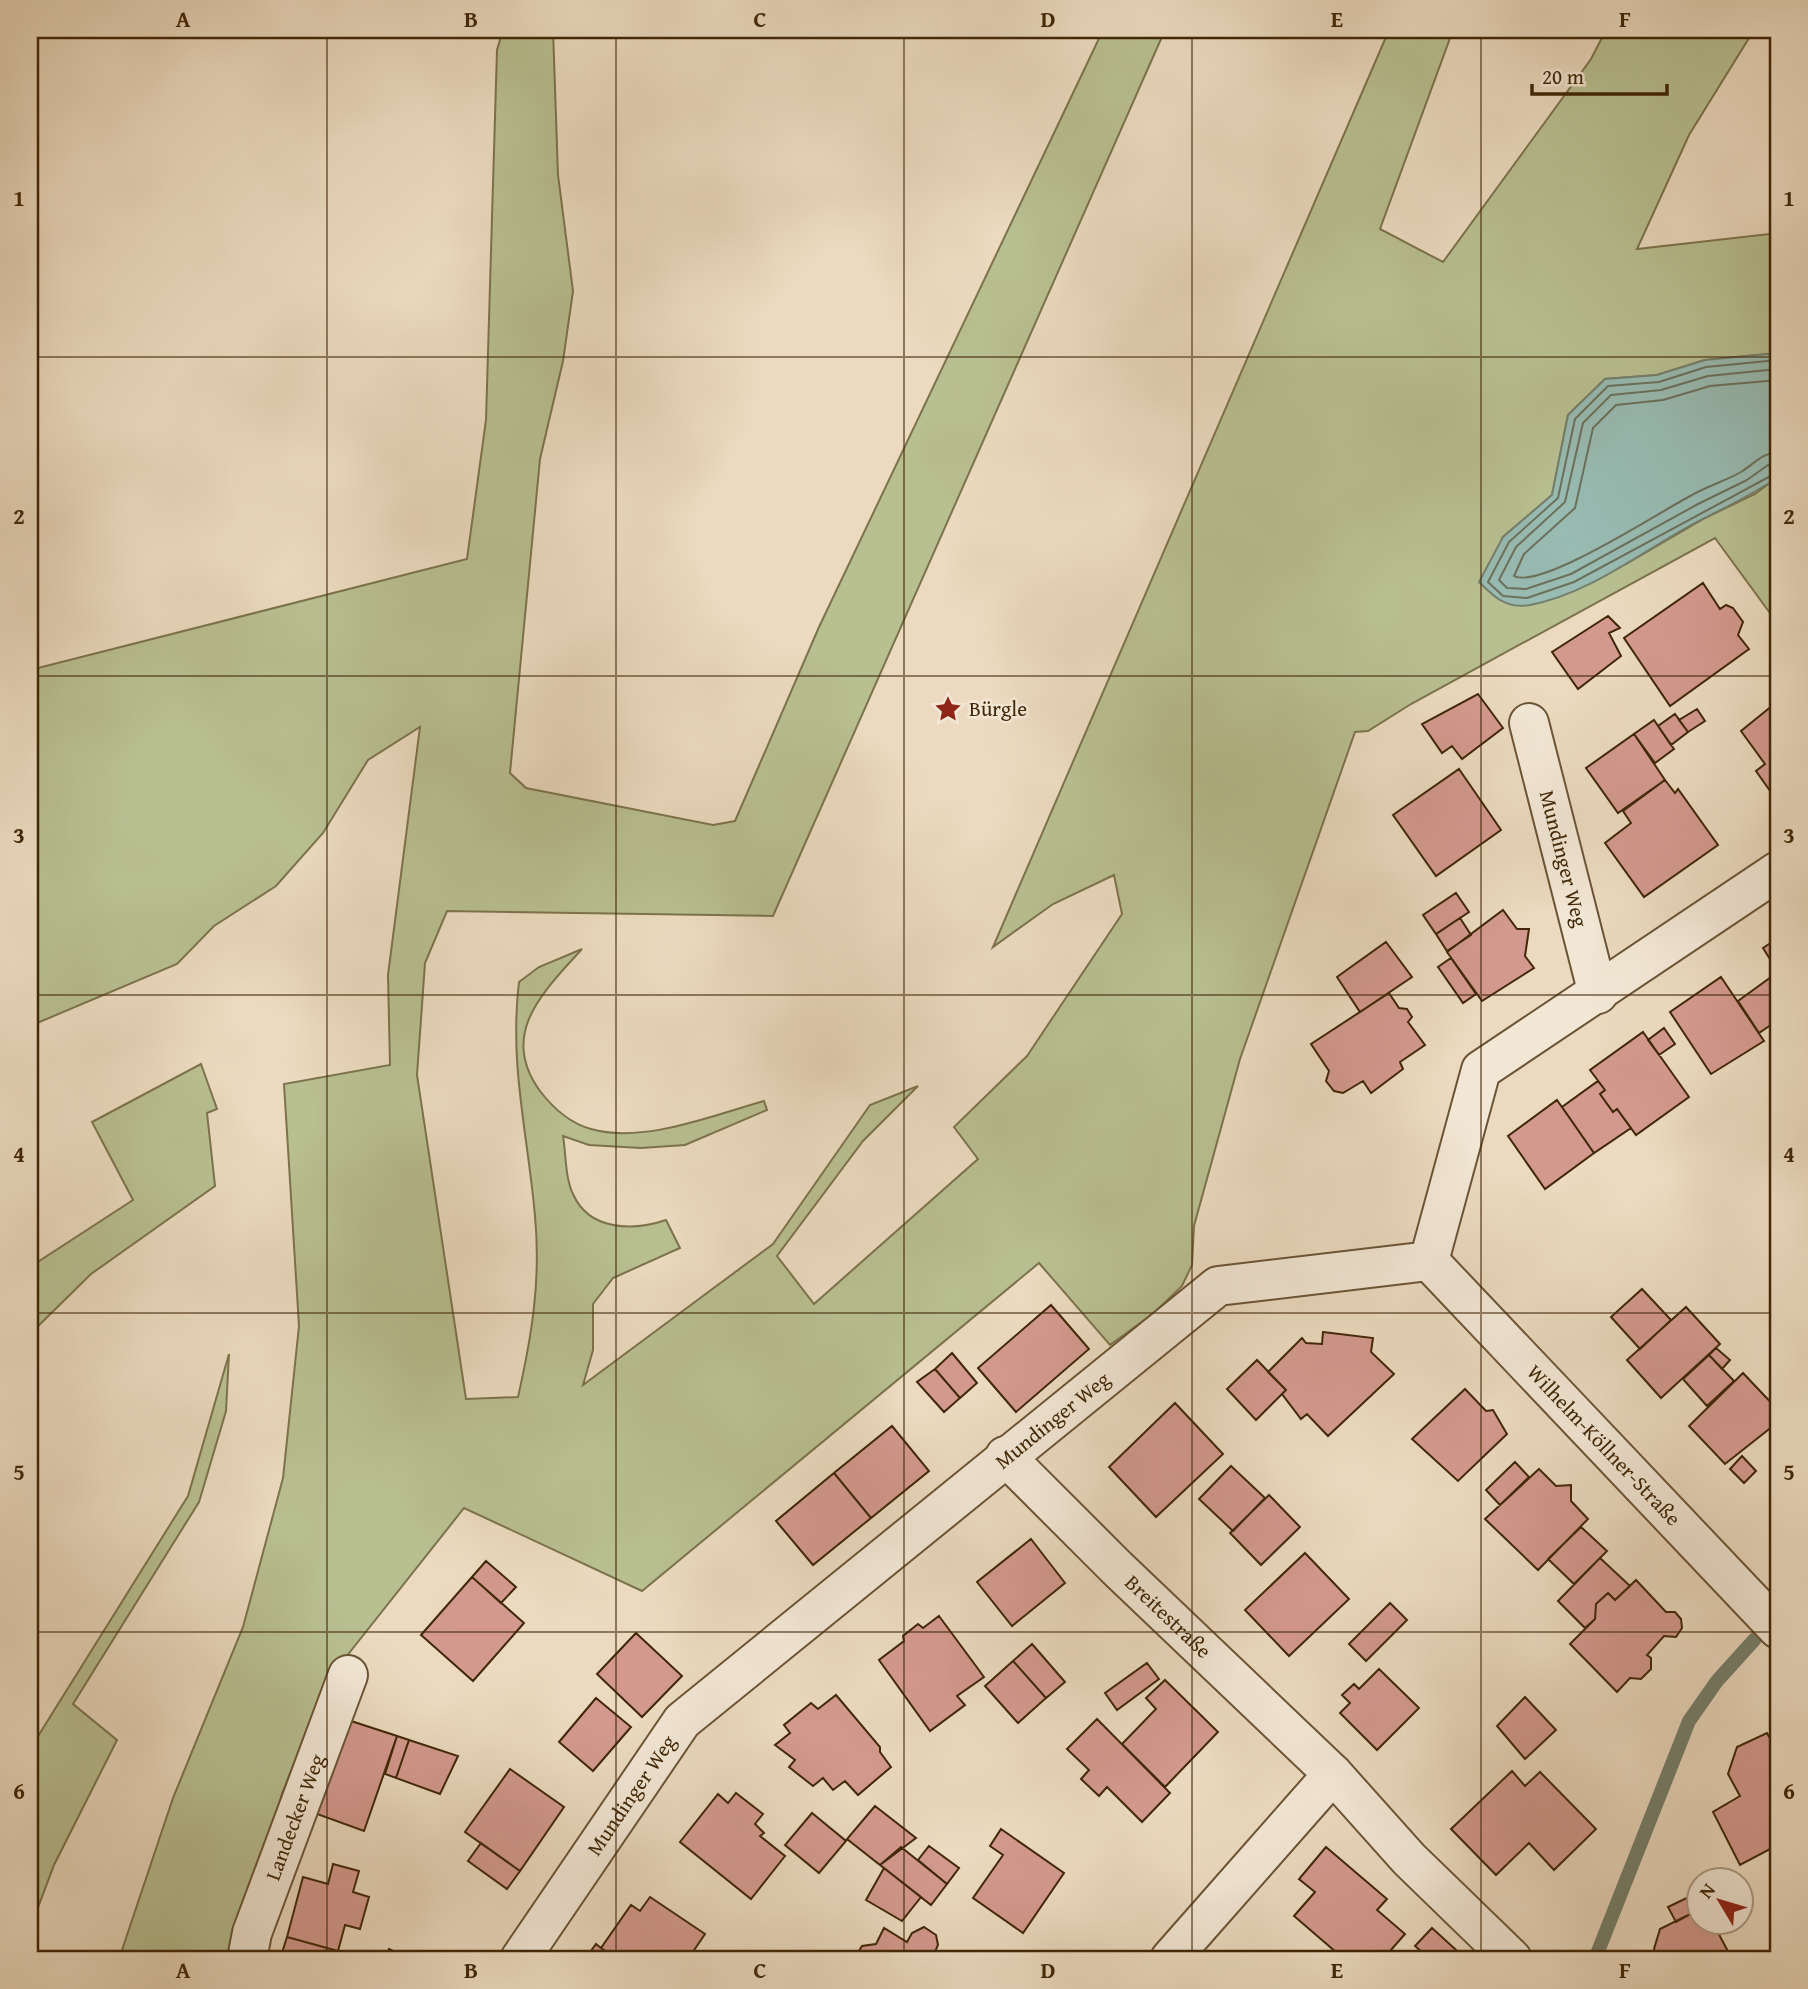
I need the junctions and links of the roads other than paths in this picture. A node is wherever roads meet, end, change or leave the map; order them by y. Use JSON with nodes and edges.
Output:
{"nodes":[{"id":1,"x":1529,"y":723,"type":"dead end"},
{"id":2,"x":1778,"y":872,"type":"edge"},
{"id":3,"x":1598,"y":994,"type":"junction"},
{"id":4,"x":1429,"y":1261,"type":"junction"},
{"id":5,"x":1005,"y":1456,"type":"junction"},
{"id":6,"x":1778,"y":1629,"type":"edge"},
{"id":7,"x":348,"y":1675,"type":"dead end"},
{"id":8,"x":1333,"y":1774,"type":"junction"},
{"id":9,"x":247,"y":1959,"type":"edge"},
{"id":10,"x":520,"y":1959,"type":"edge"},
{"id":11,"x":1170,"y":1959,"type":"edge"},
{"id":12,"x":1512,"y":1959,"type":"edge"}],
"edges":[{"from":1,"to":3,"type":"street","name":"Mundinger Weg"},
{"from":2,"to":3,"type":"street"},
{"from":3,"to":4,"type":"street"},
{"from":4,"to":5,"type":"street","name":"Mundinger Weg"},
{"from":4,"to":6,"type":"street","name":"Wilhelm-Köllner-Straße"},
{"from":5,"to":8,"type":"street","name":"Breitestraße"},
{"from":5,"to":10,"type":"street","name":"Mundinger Weg"},
{"from":7,"to":9,"type":"street","name":"Landecker Weg"},
{"from":8,"to":11,"type":"street"},
{"from":8,"to":12,"type":"street","name":"Breitestraße"}]}
